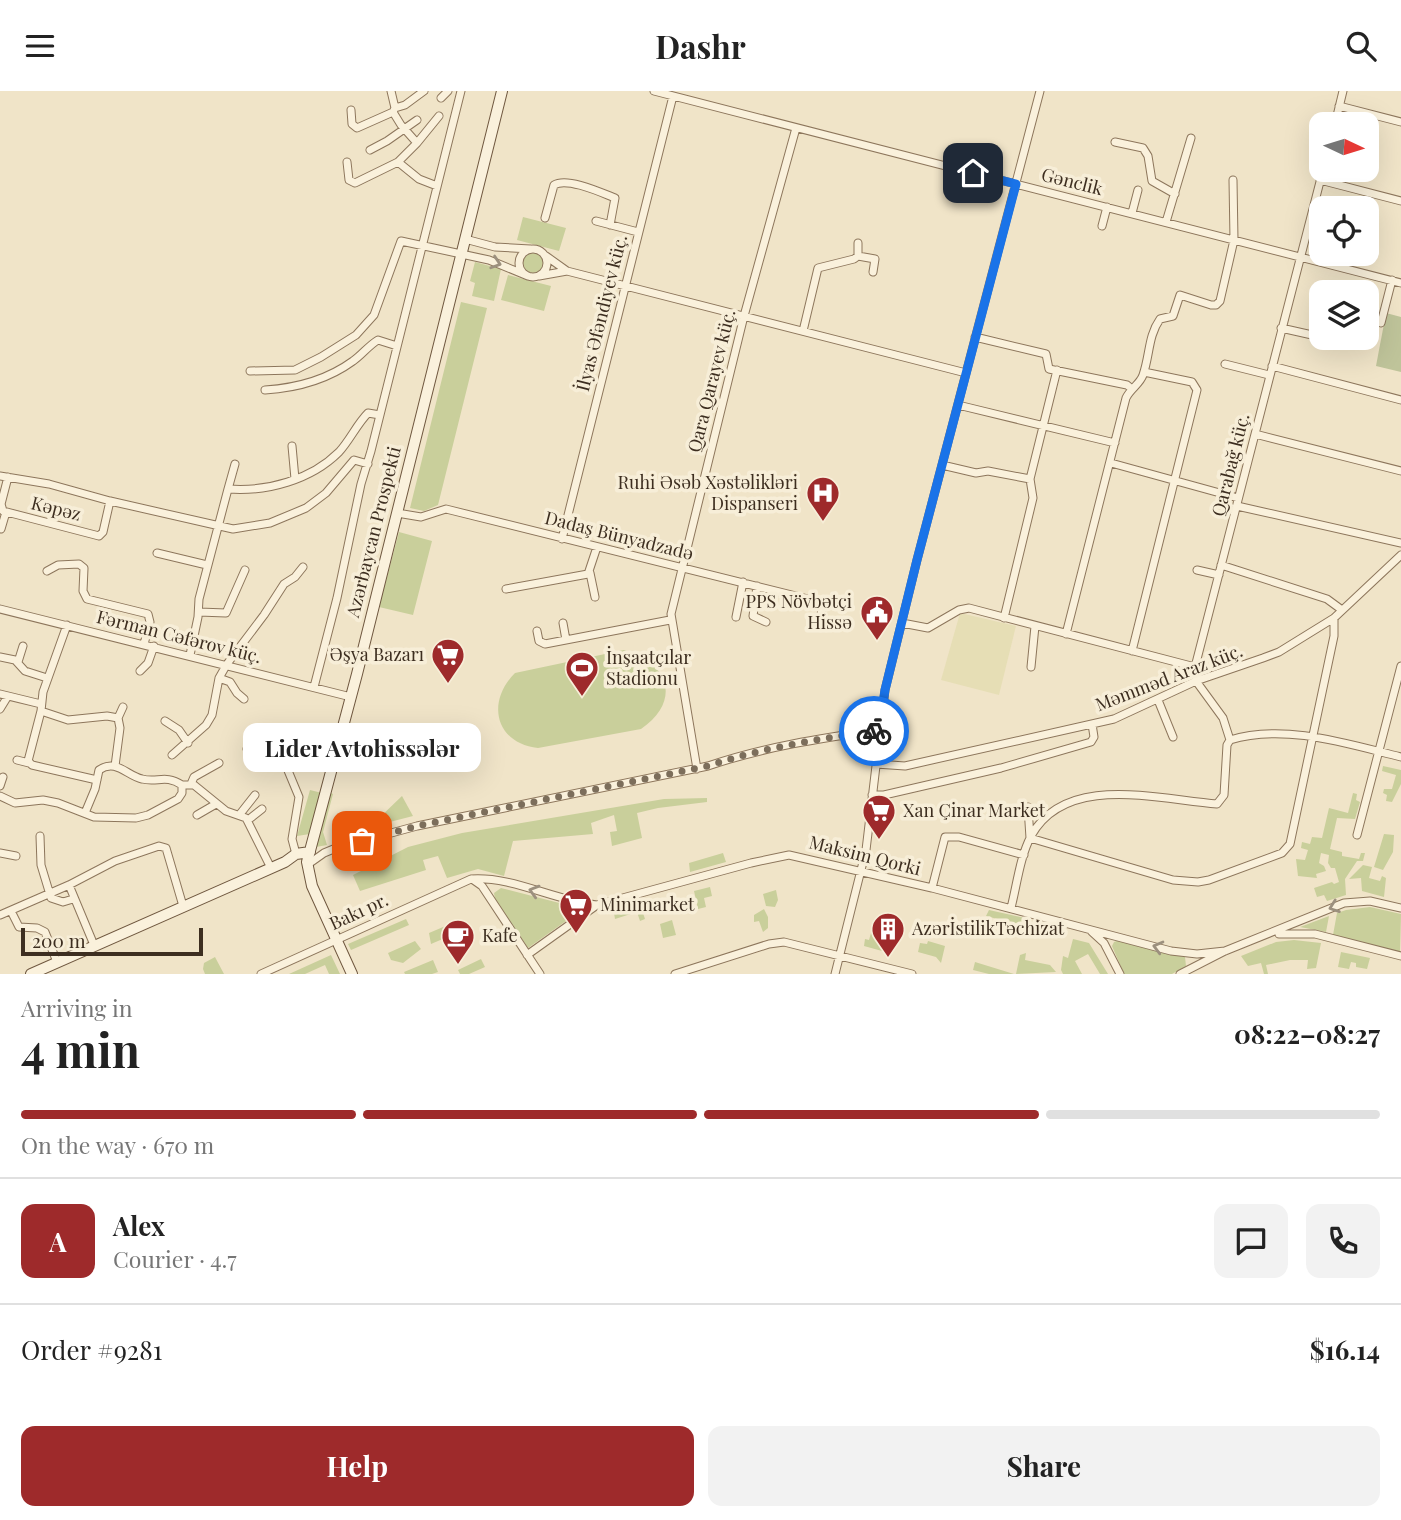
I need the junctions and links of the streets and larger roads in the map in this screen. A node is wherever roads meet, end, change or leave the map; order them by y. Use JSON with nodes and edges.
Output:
{"nodes":[{"id":1,"x":391,"y":91,"type":"edge"},
{"id":2,"x":424,"y":91,"type":"edge"},
{"id":3,"x":448,"y":91,"type":"edge"},
{"id":4,"x":461,"y":91,"type":"edge"},
{"id":5,"x":502,"y":91,"type":"edge"},
{"id":6,"x":654,"y":91,"type":"edge"},
{"id":7,"x":1040,"y":91,"type":"edge"},
{"id":8,"x":1343,"y":91,"type":"edge"},
{"id":9,"x":673,"y":96,"type":"junction"},
{"id":10,"x":441,"y":98,"type":"dead end"},
{"id":11,"x":1339,"y":106,"type":"junction"},
{"id":12,"x":351,"y":110,"type":"dead end"},
{"id":13,"x":394,"y":110,"type":"junction"},
{"id":14,"x":1338,"y":112,"type":"edge"},
{"id":15,"x":439,"y":116,"type":"dead end"},
{"id":16,"x":417,"y":120,"type":"dead end"},
{"id":17,"x":1401,"y":122,"type":"edge"},
{"id":18,"x":796,"y":128,"type":"junction"},
{"id":19,"x":405,"y":129,"type":"junction"},
{"id":20,"x":1191,"y":138,"type":"dead end"},
{"id":21,"x":1115,"y":142,"type":"dead end"},
{"id":22,"x":417,"y":143,"type":"junction"},
{"id":23,"x":370,"y":150,"type":"dead end"},
{"id":24,"x":347,"y":162,"type":"dead end"},
{"id":25,"x":398,"y":162,"type":"junction"},
{"id":26,"x":1233,"y":180,"type":"dead end"},
{"id":27,"x":1319,"y":182,"type":"edge"},
{"id":28,"x":1328,"y":182,"type":"edge"},
{"id":29,"x":1016,"y":184,"type":"junction"},
{"id":30,"x":437,"y":186,"type":"junction"},
{"id":31,"x":1138,"y":190,"type":"dead end"},
{"id":32,"x":1175,"y":194,"type":"junction"},
{"id":33,"x":1401,"y":201,"type":"edge"},
{"id":34,"x":1107,"y":207,"type":"junction"},
{"id":35,"x":1132,"y":213,"type":"junction"},
{"id":36,"x":545,"y":218,"type":"dead end"},
{"id":37,"x":596,"y":221,"type":"dead end"},
{"id":38,"x":1166,"y":222,"type":"junction"},
{"id":39,"x":610,"y":225,"type":"junction"},
{"id":40,"x":1102,"y":226,"type":"dead end"},
{"id":41,"x":638,"y":232,"type":"junction"},
{"id":42,"x":466,"y":239,"type":"junction"},
{"id":43,"x":1234,"y":240,"type":"junction"},
{"id":44,"x":858,"y":243,"type":"dead end"},
{"id":45,"x":423,"y":246,"type":"junction"},
{"id":46,"x":534,"y":249,"type":"junction"},
{"id":47,"x":542,"y":253,"type":"junction"},
{"id":48,"x":461,"y":255,"type":"junction"},
{"id":49,"x":858,"y":256,"type":"junction"},
{"id":50,"x":1300,"y":257,"type":"junction"},
{"id":51,"x":567,"y":271,"type":"junction"},
{"id":52,"x":873,"y":272,"type":"dead end"},
{"id":53,"x":531,"y":276,"type":"junction"},
{"id":54,"x":1392,"y":281,"type":"junction"},
{"id":55,"x":1401,"y":283,"type":"edge"},
{"id":56,"x":625,"y":285,"type":"junction"},
{"id":57,"x":744,"y":316,"type":"junction"},
{"id":58,"x":1381,"y":323,"type":"dead end"},
{"id":59,"x":1281,"y":328,"type":"junction"},
{"id":60,"x":803,"y":331,"type":"junction"},
{"id":61,"x":1309,"y":335,"type":"edge"},
{"id":62,"x":975,"y":337,"type":"junction"},
{"id":63,"x":397,"y":346,"type":"junction"},
{"id":64,"x":1225,"y":364,"type":"dead end"},
{"id":65,"x":1272,"y":366,"type":"junction"},
{"id":66,"x":1057,"y":370,"type":"junction"},
{"id":67,"x":250,"y":371,"type":"dead end"},
{"id":68,"x":1144,"y":372,"type":"junction"},
{"id":69,"x":966,"y":373,"type":"junction"},
{"id":70,"x":1269,"y":375,"type":"junction"},
{"id":71,"x":1132,"y":389,"type":"junction"},
{"id":72,"x":265,"y":390,"type":"dead end"},
{"id":73,"x":1401,"y":399,"type":"edge"},
{"id":74,"x":958,"y":405,"type":"junction"},
{"id":75,"x":380,"y":415,"type":"junction"},
{"id":76,"x":1044,"y":426,"type":"junction"},
{"id":77,"x":1255,"y":434,"type":"junction"},
{"id":78,"x":1115,"y":443,"type":"junction"},
{"id":79,"x":292,"y":446,"type":"dead end"},
{"id":80,"x":1111,"y":463,"type":"junction"},
{"id":81,"x":235,"y":464,"type":"dead end"},
{"id":82,"x":368,"y":464,"type":"junction"},
{"id":83,"x":942,"y":465,"type":"junction"},
{"id":84,"x":1401,"y":471,"type":"edge"},
{"id":85,"x":4,"y":476,"type":"edge"},
{"id":86,"x":295,"y":479,"type":"junction"},
{"id":87,"x":1030,"y":479,"type":"junction"},
{"id":88,"x":1174,"y":481,"type":"junction"},
{"id":89,"x":229,"y":489,"type":"junction"},
{"id":90,"x":1238,"y":498,"type":"junction"},
{"id":91,"x":110,"y":501,"type":"junction"},
{"id":92,"x":1237,"y":506,"type":"junction"},
{"id":93,"x":6,"y":512,"type":"junction"},
{"id":94,"x":397,"y":513,"type":"junction"},
{"id":95,"x":217,"y":527,"type":"junction"},
{"id":96,"x":1,"y":529,"type":"edge"},
{"id":97,"x":562,"y":539,"type":"junction"},
{"id":98,"x":1401,"y":543,"type":"edge"},
{"id":99,"x":597,"y":547,"type":"junction"},
{"id":100,"x":157,"y":553,"type":"dead end"},
{"id":101,"x":1401,"y":555,"type":"edge"},
{"id":102,"x":207,"y":565,"type":"junction"},
{"id":103,"x":1221,"y":565,"type":"junction"},
{"id":104,"x":303,"y":567,"type":"dead end"},
{"id":105,"x":681,"y":567,"type":"junction"},
{"id":106,"x":245,"y":570,"type":"dead end"},
{"id":107,"x":1197,"y":570,"type":"dead end"},
{"id":108,"x":47,"y":571,"type":"dead end"},
{"id":109,"x":590,"y":573,"type":"junction"},
{"id":110,"x":1219,"y":575,"type":"junction"},
{"id":111,"x":743,"y":582,"type":"junction"},
{"id":112,"x":757,"y":586,"type":"junction"},
{"id":113,"x":506,"y":589,"type":"dead end"},
{"id":114,"x":595,"y":597,"type":"dead end"},
{"id":115,"x":0,"y":609,"type":"edge"},
{"id":116,"x":1342,"y":610,"type":"junction"},
{"id":117,"x":199,"y":612,"type":"junction"},
{"id":118,"x":821,"y":616,"type":"dead end"},
{"id":119,"x":736,"y":617,"type":"dead end"},
{"id":120,"x":1004,"y":618,"type":"junction"},
{"id":121,"x":1334,"y":618,"type":"junction"},
{"id":122,"x":670,"y":620,"type":"junction"},
{"id":123,"x":765,"y":622,"type":"dead end"},
{"id":124,"x":564,"y":623,"type":"dead end"},
{"id":125,"x":902,"y":623,"type":"junction"},
{"id":126,"x":67,"y":625,"type":"junction"},
{"id":127,"x":1035,"y":626,"type":"junction"},
{"id":128,"x":537,"y":631,"type":"dead end"},
{"id":129,"x":1066,"y":634,"type":"junction"},
{"id":130,"x":566,"y":640,"type":"junction"},
{"id":131,"x":144,"y":644,"type":"junction"},
{"id":132,"x":23,"y":646,"type":"dead end"},
{"id":133,"x":154,"y":646,"type":"junction"},
{"id":134,"x":1132,"y":651,"type":"junction"},
{"id":135,"x":190,"y":655,"type":"junction"},
{"id":136,"x":0,"y":657,"type":"edge"},
{"id":137,"x":19,"y":662,"type":"junction"},
{"id":138,"x":227,"y":664,"type":"junction"},
{"id":139,"x":1401,"y":666,"type":"edge"},
{"id":140,"x":1031,"y":667,"type":"dead end"},
{"id":141,"x":1195,"y":667,"type":"junction"},
{"id":142,"x":141,"y":671,"type":"dead end"},
{"id":143,"x":47,"y":678,"type":"junction"},
{"id":144,"x":219,"y":678,"type":"junction"},
{"id":145,"x":1196,"y":681,"type":"junction"},
{"id":146,"x":314,"y":687,"type":"junction"},
{"id":147,"x":4,"y":695,"type":"edge"},
{"id":148,"x":351,"y":697,"type":"junction"},
{"id":149,"x":244,"y":699,"type":"dead end"},
{"id":150,"x":1158,"y":700,"type":"junction"},
{"id":151,"x":123,"y":707,"type":"dead end"},
{"id":152,"x":41,"y":708,"type":"junction"},
{"id":153,"x":0,"y":709,"type":"edge"},
{"id":154,"x":118,"y":718,"type":"junction"},
{"id":155,"x":165,"y":721,"type":"dead end"},
{"id":156,"x":1093,"y":725,"type":"junction"},
{"id":157,"x":879,"y":730,"type":"junction"},
{"id":158,"x":1173,"y":737,"type":"dead end"},
{"id":159,"x":1313,"y":738,"type":"junction"},
{"id":160,"x":1230,"y":740,"type":"junction"},
{"id":161,"x":188,"y":743,"type":"junction"},
{"id":162,"x":247,"y":749,"type":"dead end"},
{"id":163,"x":1378,"y":752,"type":"junction"},
{"id":164,"x":172,"y":755,"type":"dead end"},
{"id":165,"x":1401,"y":757,"type":"edge"},
{"id":166,"x":17,"y":760,"type":"dead end"},
{"id":167,"x":29,"y":762,"type":"junction"},
{"id":168,"x":219,"y":764,"type":"dead end"},
{"id":169,"x":876,"y":764,"type":"junction"},
{"id":170,"x":115,"y":766,"type":"junction"},
{"id":171,"x":697,"y":769,"type":"junction"},
{"id":172,"x":3,"y":777,"type":"dead end"},
{"id":173,"x":97,"y":780,"type":"junction"},
{"id":174,"x":191,"y":784,"type":"junction"},
{"id":175,"x":182,"y":785,"type":"junction"},
{"id":176,"x":0,"y":786,"type":"edge"},
{"id":177,"x":255,"y":795,"type":"dead end"},
{"id":178,"x":872,"y":795,"type":"junction"},
{"id":179,"x":1,"y":798,"type":"edge"},
{"id":180,"x":216,"y":804,"type":"junction"},
{"id":181,"x":1028,"y":807,"type":"dead end"},
{"id":182,"x":262,"y":810,"type":"dead end"},
{"id":183,"x":85,"y":813,"type":"junction"},
{"id":184,"x":240,"y":814,"type":"junction"},
{"id":185,"x":197,"y":815,"type":"dead end"},
{"id":186,"x":248,"y":821,"type":"junction"},
{"id":187,"x":1357,"y":835,"type":"dead end"},
{"id":188,"x":40,"y":836,"type":"dead end"},
{"id":189,"x":1030,"y":838,"type":"junction"},
{"id":190,"x":310,"y":852,"type":"junction"},
{"id":191,"x":0,"y":853,"type":"edge"},
{"id":192,"x":324,"y":853,"type":"junction"},
{"id":193,"x":296,"y":854,"type":"junction"},
{"id":194,"x":1024,"y":855,"type":"junction"},
{"id":195,"x":16,"y":856,"type":"dead end"},
{"id":196,"x":285,"y":862,"type":"junction"},
{"id":197,"x":307,"y":865,"type":"junction"},
{"id":198,"x":271,"y":868,"type":"junction"},
{"id":199,"x":862,"y":871,"type":"junction"},
{"id":200,"x":471,"y":879,"type":"junction"},
{"id":201,"x":504,"y":883,"type":"junction"},
{"id":202,"x":69,"y":885,"type":"junction"},
{"id":203,"x":932,"y":888,"type":"junction"},
{"id":204,"x":49,"y":893,"type":"junction"},
{"id":205,"x":73,"y":899,"type":"junction"},
{"id":206,"x":491,"y":901,"type":"junction"},
{"id":207,"x":570,"y":901,"type":"junction"},
{"id":208,"x":597,"y":905,"type":"junction"},
{"id":209,"x":183,"y":907,"type":"junction"},
{"id":210,"x":1011,"y":908,"type":"junction"},
{"id":211,"x":1401,"y":908,"type":"edge"},
{"id":212,"x":11,"y":911,"type":"junction"},
{"id":213,"x":0,"y":915,"type":"edge"},
{"id":214,"x":575,"y":920,"type":"junction"},
{"id":215,"x":1086,"y":928,"type":"junction"},
{"id":216,"x":1268,"y":935,"type":"junction"},
{"id":217,"x":1122,"y":937,"type":"junction"},
{"id":218,"x":336,"y":940,"type":"junction"},
{"id":219,"x":94,"y":945,"type":"junction"},
{"id":220,"x":1225,"y":951,"type":"junction"},
{"id":221,"x":1110,"y":953,"type":"junction"},
{"id":222,"x":1184,"y":954,"type":"junction"},
{"id":223,"x":527,"y":955,"type":"junction"},
{"id":224,"x":840,"y":956,"type":"junction"},
{"id":225,"x":1401,"y":956,"type":"edge"},
{"id":226,"x":57,"y":962,"type":"junction"},
{"id":227,"x":1120,"y":973,"type":"edge"},
{"id":228,"x":1183,"y":973,"type":"edge"},
{"id":229,"x":31,"y":974,"type":"edge"},
{"id":230,"x":261,"y":974,"type":"edge"},
{"id":231,"x":352,"y":974,"type":"edge"},
{"id":232,"x":540,"y":974,"type":"edge"},
{"id":233,"x":675,"y":974,"type":"edge"},
{"id":234,"x":835,"y":974,"type":"edge"},
{"id":235,"x":912,"y":974,"type":"edge"}],
"edges":[{"from":1,"to":13,"type":"street"},
{"from":2,"to":13,"type":"street"},
{"from":3,"to":10,"type":"street"},
{"from":4,"to":30,"type":"street"},
{"from":5,"to":42,"type":"street","name":"Azərbaycan Prospekti"},
{"from":6,"to":9,"type":"street","name":"Gənclik"},
{"from":7,"to":29,"type":"street"},
{"from":8,"to":11,"type":"street"},
{"from":9,"to":18,"type":"street","name":"Gənclik"},
{"from":9,"to":41,"type":"street","name":"İlyas Əfəndiyev küç."},
{"from":11,"to":14,"type":"street"},
{"from":11,"to":17,"type":"street"},
{"from":12,"to":13,"type":"street"},
{"from":13,"to":19,"type":"street"},
{"from":15,"to":22,"type":"street"},
{"from":16,"to":19,"type":"street"},
{"from":18,"to":29,"type":"street","name":"Gənclik"},
{"from":18,"to":57,"type":"street","name":"Qara Qarayev küç."},
{"from":19,"to":22,"type":"street"},
{"from":19,"to":23,"type":"street"},
{"from":20,"to":32,"type":"street"},
{"from":21,"to":32,"type":"street"},
{"from":22,"to":25,"type":"street"},
{"from":24,"to":25,"type":"street"},
{"from":25,"to":30,"type":"street"},
{"from":26,"to":43,"type":"street"},
{"from":27,"to":50,"type":"street","name":"Qarabağ küç."},
{"from":28,"to":33,"type":"street"},
{"from":29,"to":34,"type":"street","name":"Gənclik"},
{"from":29,"to":62,"type":"street"},
{"from":30,"to":45,"type":"street"},
{"from":31,"to":35,"type":"street"},
{"from":32,"to":38,"type":"street"},
{"from":34,"to":35,"type":"street","name":"Gənclik"},
{"from":34,"to":40,"type":"street"},
{"from":35,"to":38,"type":"street","name":"Gənclik"},
{"from":36,"to":39,"type":"street"},
{"from":37,"to":39,"type":"street"},
{"from":38,"to":43,"type":"street","name":"Gənclik"},
{"from":39,"to":41,"type":"street"},
{"from":41,"to":56,"type":"street","name":"İlyas Əfəndiyev küç."},
{"from":42,"to":46,"type":"street"},
{"from":42,"to":48,"type":"street","name":"Azərbaycan Prospekti"},
{"from":43,"to":50,"type":"street","name":"Gənclik"},
{"from":43,"to":68,"type":"street"},
{"from":44,"to":49,"type":"street"},
{"from":45,"to":48,"type":"street"},
{"from":45,"to":63,"type":"street"},
{"from":45,"to":67,"type":"street"},
{"from":46,"to":47,"type":"street"},
{"from":46,"to":53,"type":"street"},
{"from":47,"to":51,"type":"street"},
{"from":47,"to":53,"type":"street"},
{"from":48,"to":53,"type":"street","one_way":true},
{"from":48,"to":94,"type":"street","name":"Azərbaycan Prospekti"},
{"from":49,"to":52,"type":"street"},
{"from":49,"to":60,"type":"street"},
{"from":50,"to":54,"type":"street","name":"Gənclik"},
{"from":50,"to":59,"type":"street","name":"Qarabağ küç."},
{"from":51,"to":53,"type":"street"},
{"from":51,"to":56,"type":"street"},
{"from":54,"to":55,"type":"street","name":"Gənclik"},
{"from":54,"to":58,"type":"street"},
{"from":56,"to":57,"type":"street"},
{"from":56,"to":97,"type":"street","name":"İlyas Əfəndiyev küç."},
{"from":57,"to":60,"type":"street"},
{"from":57,"to":105,"type":"street","name":"Qara Qarayev küç."},
{"from":59,"to":61,"type":"street"},
{"from":59,"to":65,"type":"street","name":"Qarabağ küç."},
{"from":60,"to":69,"type":"street"},
{"from":62,"to":66,"type":"street"},
{"from":62,"to":69,"type":"street"},
{"from":63,"to":72,"type":"street"},
{"from":63,"to":75,"type":"street"},
{"from":64,"to":70,"type":"street"},
{"from":65,"to":70,"type":"street","name":"Qarabağ küç."},
{"from":65,"to":73,"type":"street"},
{"from":66,"to":71,"type":"street"},
{"from":66,"to":76,"type":"street"},
{"from":68,"to":71,"type":"street"},
{"from":68,"to":88,"type":"street"},
{"from":69,"to":74,"type":"street"},
{"from":70,"to":77,"type":"street","name":"Qarabağ küç."},
{"from":71,"to":78,"type":"street"},
{"from":74,"to":76,"type":"street"},
{"from":74,"to":83,"type":"street"},
{"from":75,"to":82,"type":"street"},
{"from":75,"to":86,"type":"street"},
{"from":76,"to":78,"type":"street"},
{"from":76,"to":87,"type":"street"},
{"from":77,"to":84,"type":"street"},
{"from":77,"to":90,"type":"street","name":"Qarabağ küç."},
{"from":78,"to":80,"type":"street"},
{"from":79,"to":86,"type":"street"},
{"from":80,"to":88,"type":"street"},
{"from":80,"to":129,"type":"street"},
{"from":81,"to":89,"type":"street"},
{"from":82,"to":95,"type":"street"},
{"from":82,"to":146,"type":"street"},
{"from":83,"to":87,"type":"street"},
{"from":83,"to":125,"type":"street"},
{"from":85,"to":91,"type":"street"},
{"from":85,"to":93,"type":"street","name":"Kəpəz"},
{"from":86,"to":89,"type":"street"},
{"from":87,"to":120,"type":"street"},
{"from":88,"to":90,"type":"street"},
{"from":88,"to":134,"type":"street"},
{"from":89,"to":95,"type":"street"},
{"from":90,"to":92,"type":"street","name":"Qarabağ küç."},
{"from":91,"to":93,"type":"street","name":"Kəpəz"},
{"from":91,"to":95,"type":"street"},
{"from":92,"to":98,"type":"street"},
{"from":92,"to":103,"type":"street","name":"Qarabağ küç."},
{"from":93,"to":96,"type":"street"},
{"from":94,"to":97,"type":"street","name":"Dadaş Bünyadzadə"},
{"from":94,"to":148,"type":"street","name":"Azərbaycan Prospekti"},
{"from":95,"to":102,"type":"street"},
{"from":97,"to":99,"type":"street","name":"Dadaş Bünyadzadə"},
{"from":99,"to":105,"type":"street","name":"Dadaş Bünyadzadə"},
{"from":99,"to":109,"type":"street"},
{"from":100,"to":102,"type":"street"},
{"from":101,"to":116,"type":"street","name":"Məmməd Araz küç."},
{"from":102,"to":117,"type":"street"},
{"from":103,"to":110,"type":"street","name":"Qarabağ küç."},
{"from":103,"to":116,"type":"street"},
{"from":104,"to":138,"type":"street"},
{"from":105,"to":111,"type":"street","name":"Dadaş Bünyadzadə"},
{"from":105,"to":122,"type":"street","name":"Qara Qarayev küç."},
{"from":106,"to":117,"type":"street"},
{"from":107,"to":110,"type":"street"},
{"from":108,"to":131,"type":"street"},
{"from":109,"to":113,"type":"street"},
{"from":109,"to":114,"type":"street"},
{"from":110,"to":141,"type":"street","name":"Qarabağ küç."},
{"from":111,"to":112,"type":"street","name":"Dadaş Bünyadzadə"},
{"from":111,"to":119,"type":"street"},
{"from":112,"to":118,"type":"street","name":"Dadaş Bünyadzadə"},
{"from":112,"to":123,"type":"street"},
{"from":115,"to":126,"type":"street","name":"Fərman Cəfərov küç."},
{"from":116,"to":121,"type":"street","name":"Məmməd Araz küç."},
{"from":117,"to":135,"type":"street"},
{"from":120,"to":125,"type":"street"},
{"from":120,"to":127,"type":"street"},
{"from":121,"to":145,"type":"street","name":"Məmməd Araz küç."},
{"from":121,"to":159,"type":"street"},
{"from":122,"to":130,"type":"street"},
{"from":122,"to":171,"type":"street","name":"Qara Qarayev küç."},
{"from":124,"to":130,"type":"street"},
{"from":125,"to":157,"type":"street"},
{"from":126,"to":131,"type":"street","name":"Fərman Cəfərov küç."},
{"from":126,"to":143,"type":"street"},
{"from":127,"to":129,"type":"street"},
{"from":127,"to":140,"type":"street"},
{"from":128,"to":130,"type":"street"},
{"from":129,"to":134,"type":"street"},
{"from":131,"to":133,"type":"street","name":"Fərman Cəfərov küç."},
{"from":132,"to":137,"type":"street"},
{"from":133,"to":135,"type":"street","name":"Fərman Cəfərov küç."},
{"from":133,"to":142,"type":"street"},
{"from":134,"to":141,"type":"street"},
{"from":135,"to":138,"type":"street","name":"Fərman Cəfərov küç."},
{"from":136,"to":137,"type":"street"},
{"from":137,"to":143,"type":"street"},
{"from":138,"to":144,"type":"street"},
{"from":138,"to":146,"type":"street","name":"Fərman Cəfərov küç."},
{"from":139,"to":163,"type":"street"},
{"from":141,"to":145,"type":"street","name":"Qarabağ küç."},
{"from":143,"to":152,"type":"street"},
{"from":144,"to":149,"type":"street"},
{"from":144,"to":161,"type":"street"},
{"from":145,"to":150,"type":"street","name":"Məmməd Araz küç."},
{"from":145,"to":160,"type":"street"},
{"from":146,"to":148,"type":"street","name":"Fərman Cəfərov küç."},
{"from":147,"to":152,"type":"street"},
{"from":147,"to":153,"type":"street"},
{"from":148,"to":190,"type":"street","name":"Azərbaycan Prospekti"},
{"from":150,"to":156,"type":"street","name":"Məmməd Araz küç."},
{"from":150,"to":158,"type":"street"},
{"from":151,"to":154,"type":"street"},
{"from":152,"to":154,"type":"street"},
{"from":152,"to":167,"type":"street"},
{"from":154,"to":170,"type":"street"},
{"from":155,"to":161,"type":"street"},
{"from":156,"to":169,"type":"street","name":"Məmməd Araz küç."},
{"from":156,"to":178,"type":"street"},
{"from":157,"to":169,"type":"street"},
{"from":157,"to":171,"type":"street"},
{"from":159,"to":160,"type":"street"},
{"from":159,"to":163,"type":"street"},
{"from":159,"to":189,"type":"street"},
{"from":160,"to":189,"type":"street"},
{"from":161,"to":164,"type":"street"},
{"from":162,"to":193,"type":"street"},
{"from":163,"to":165,"type":"street"},
{"from":163,"to":187,"type":"street"},
{"from":166,"to":167,"type":"street"},
{"from":167,"to":173,"type":"street"},
{"from":168,"to":174,"type":"street"},
{"from":169,"to":178,"type":"street"},
{"from":170,"to":173,"type":"street"},
{"from":170,"to":175,"type":"street"},
{"from":171,"to":192,"type":"street"},
{"from":172,"to":176,"type":"street"},
{"from":173,"to":183,"type":"street"},
{"from":174,"to":175,"type":"street"},
{"from":174,"to":180,"type":"street"},
{"from":175,"to":183,"type":"street"},
{"from":177,"to":184,"type":"street"},
{"from":178,"to":199,"type":"street"},
{"from":179,"to":183,"type":"street"},
{"from":180,"to":184,"type":"street"},
{"from":180,"to":185,"type":"street"},
{"from":181,"to":189,"type":"street"},
{"from":182,"to":186,"type":"street"},
{"from":184,"to":186,"type":"street"},
{"from":186,"to":198,"type":"street"},
{"from":188,"to":204,"type":"street"},
{"from":189,"to":194,"type":"street"},
{"from":190,"to":192,"type":"street"},
{"from":190,"to":193,"type":"street"},
{"from":190,"to":197,"type":"street","name":"Azərbaycan Prospekti"},
{"from":191,"to":195,"type":"street"},
{"from":192,"to":197,"type":"street"},
{"from":193,"to":196,"type":"street"},
{"from":194,"to":203,"type":"street"},
{"from":194,"to":210,"type":"street"},
{"from":196,"to":197,"type":"street"},
{"from":196,"to":198,"type":"street"},
{"from":197,"to":218,"type":"street"},
{"from":198,"to":209,"type":"street"},
{"from":199,"to":203,"type":"street","name":"Maksim Qorki"},
{"from":199,"to":208,"type":"street","name":"Maksim Qorki"},
{"from":199,"to":224,"type":"street"},
{"from":200,"to":201,"type":"street"},
{"from":200,"to":206,"type":"street"},
{"from":200,"to":218,"type":"street","name":"Bakı pr."},
{"from":201,"to":206,"type":"street"},
{"from":207,"to":201,"type":"street","one_way":true},
{"from":202,"to":204,"type":"street"},
{"from":202,"to":205,"type":"street"},
{"from":202,"to":209,"type":"street"},
{"from":203,"to":210,"type":"street","name":"Maksim Qorki"},
{"from":204,"to":205,"type":"street"},
{"from":204,"to":212,"type":"street"},
{"from":205,"to":219,"type":"street"},
{"from":206,"to":223,"type":"street"},
{"from":207,"to":208,"type":"street"},
{"from":207,"to":214,"type":"street"},
{"from":208,"to":214,"type":"street"},
{"from":209,"to":219,"type":"street"},
{"from":210,"to":215,"type":"street","name":"Maksim Qorki"},
{"from":211,"to":216,"type":"street","one_way":true},
{"from":212,"to":213,"type":"street"},
{"from":212,"to":226,"type":"street"},
{"from":214,"to":223,"type":"street"},
{"from":215,"to":217,"type":"street","name":"Maksim Qorki"},
{"from":215,"to":221,"type":"street"},
{"from":216,"to":220,"type":"street"},
{"from":216,"to":225,"type":"street"},
{"from":217,"to":221,"type":"street"},
{"from":222,"to":217,"type":"street","name":"Maksim Qorki","one_way":true},
{"from":218,"to":230,"type":"street","name":"Bakı pr."},
{"from":218,"to":231,"type":"street"},
{"from":219,"to":226,"type":"street"},
{"from":220,"to":222,"type":"street","name":"Maksim Qorki"},
{"from":220,"to":228,"type":"street"},
{"from":221,"to":227,"type":"street"},
{"from":222,"to":228,"type":"street"},
{"from":223,"to":232,"type":"street"},
{"from":224,"to":233,"type":"street"},
{"from":224,"to":234,"type":"street"},
{"from":224,"to":235,"type":"street"},
{"from":226,"to":229,"type":"street"}]}
